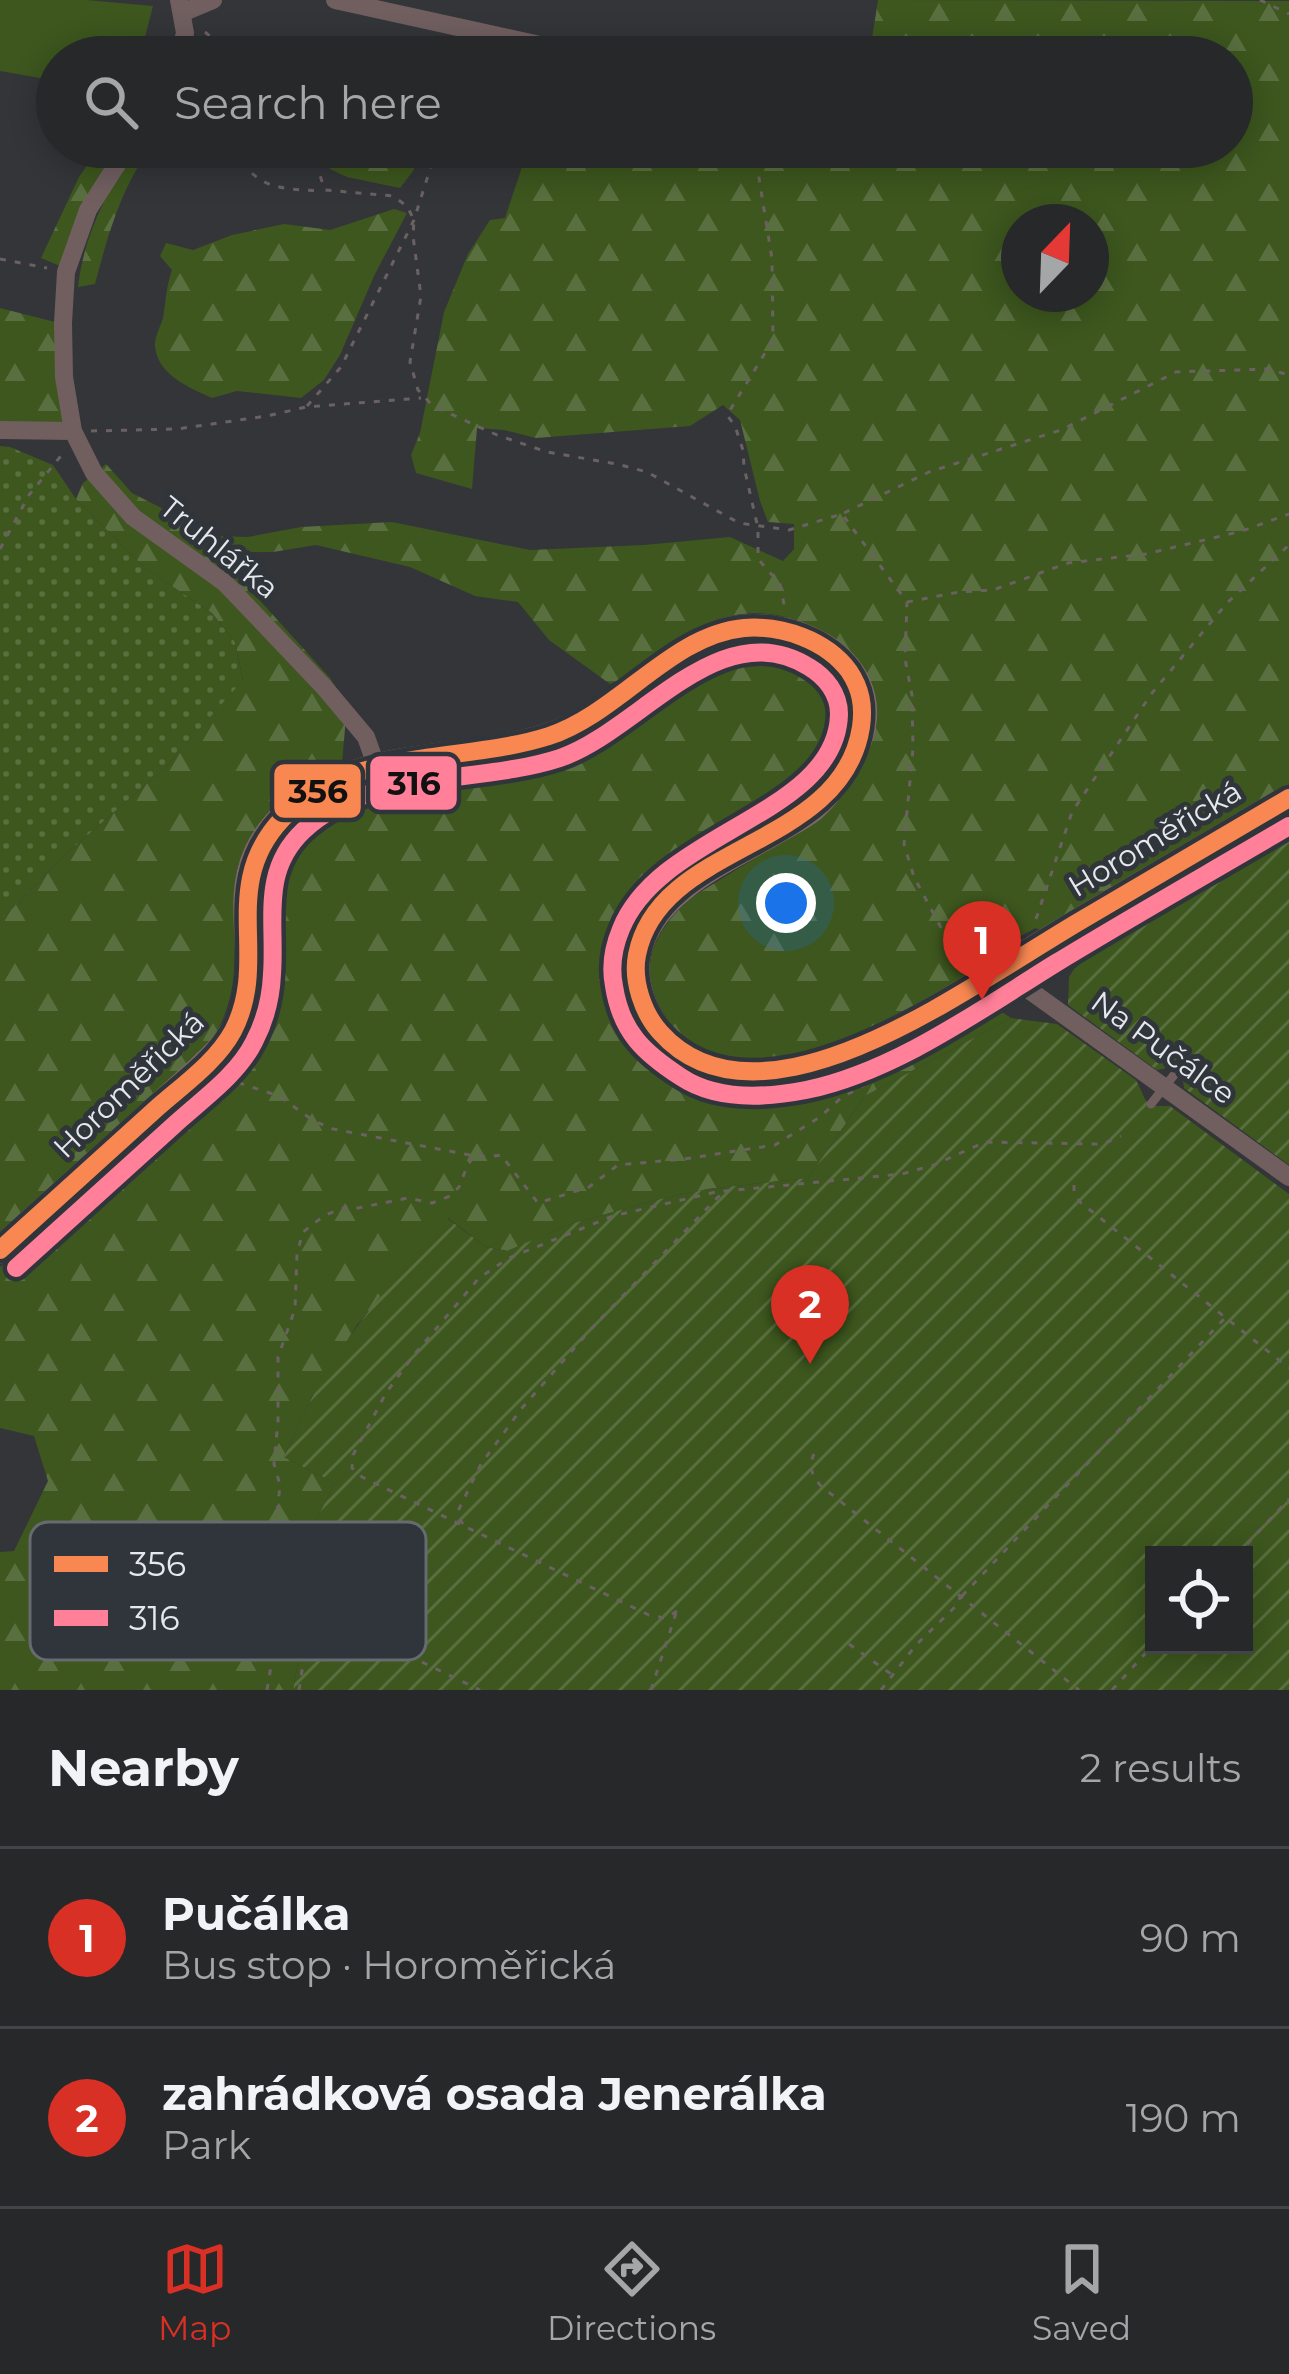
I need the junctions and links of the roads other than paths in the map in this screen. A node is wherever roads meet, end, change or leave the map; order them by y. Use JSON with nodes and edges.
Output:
{"nodes":[{"id":1,"x":213,"y":0,"type":"edge"},
{"id":2,"x":335,"y":0,"type":"edge"},
{"id":3,"x":180,"y":6,"type":"edge"},
{"id":4,"x":184,"y":36,"type":"edge"},
{"id":5,"x":499,"y":36,"type":"edge"},
{"id":6,"x":115,"y":168,"type":"edge"},
{"id":7,"x":0,"y":430,"type":"edge"},
{"id":8,"x":73,"y":431,"type":"junction"},
{"id":9,"x":376,"y":765,"type":"junction"},
{"id":10,"x":1289,"y":798,"type":"edge"},
{"id":11,"x":1004,"y":967,"type":"junction"},
{"id":12,"x":1178,"y":1070,"type":"dead end"},
{"id":13,"x":1164,"y":1086,"type":"junction"},
{"id":14,"x":1151,"y":1104,"type":"dead end"},
{"id":15,"x":1289,"y":1177,"type":"edge"},
{"id":16,"x":0,"y":1250,"type":"edge"}],
"edges":[{"from":1,"to":3,"type":"street"},
{"from":2,"to":5,"type":"street"},
{"from":3,"to":4,"type":"street"},
{"from":6,"to":8,"type":"street"},
{"from":7,"to":8,"type":"street"},
{"from":8,"to":9,"type":"street","name":"Truhlářka"},
{"from":9,"to":11,"type":"main road","name":"Horoměřická"},
{"from":9,"to":16,"type":"main road","name":"Horoměřická"},
{"from":10,"to":11,"type":"main road","name":"Horoměřická"},
{"from":11,"to":13,"type":"street","name":"Na Pučálce"},
{"from":12,"to":13,"type":"lane"},
{"from":13,"to":14,"type":"lane"},
{"from":13,"to":15,"type":"street","name":"Na Pučálce"}]}
